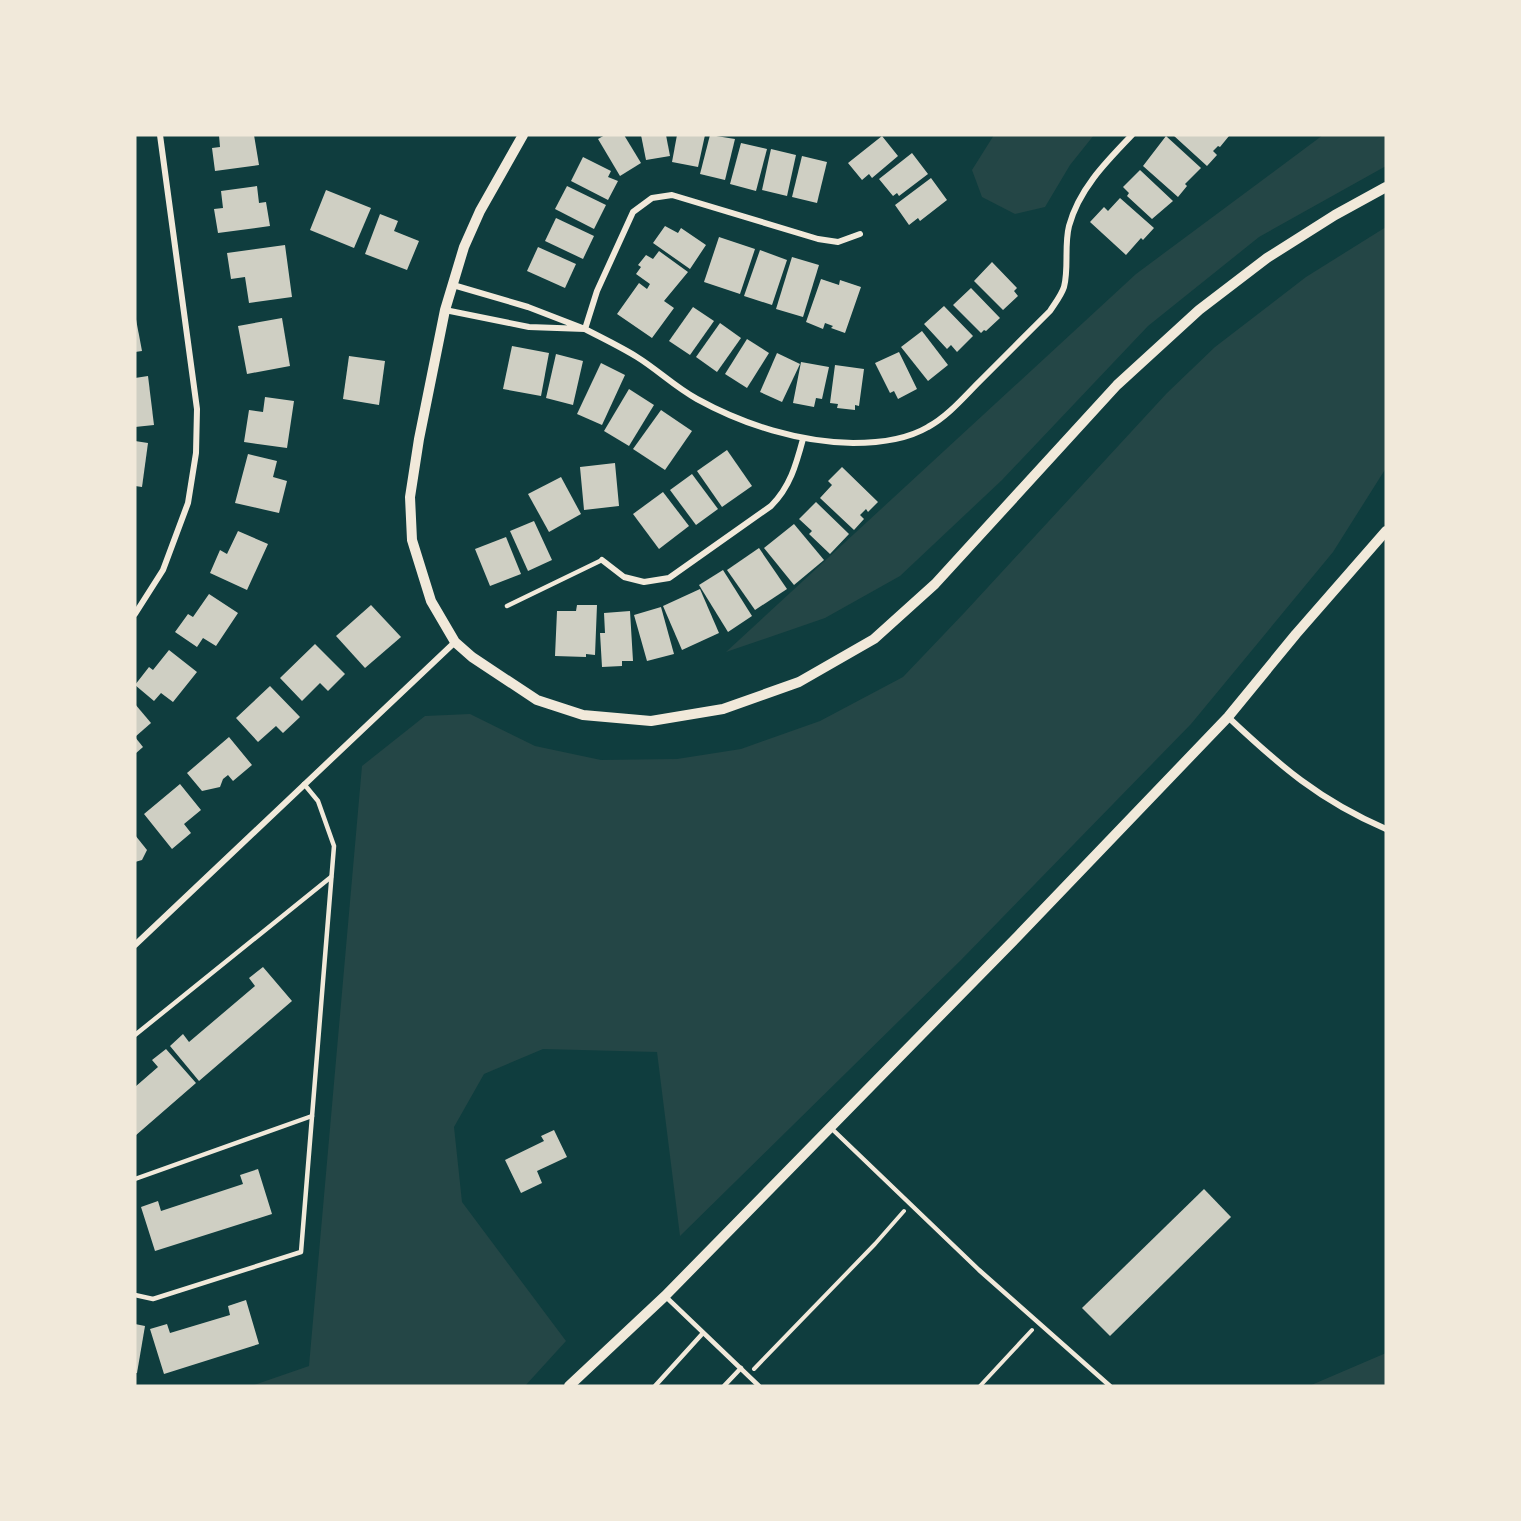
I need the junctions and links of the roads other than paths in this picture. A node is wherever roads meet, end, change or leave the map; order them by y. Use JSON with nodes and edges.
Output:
{"nodes":[{"id":1,"x":160,"y":135,"type":"edge"},
{"id":2,"x":523,"y":135,"type":"edge"},
{"id":3,"x":1132,"y":135,"type":"edge"},
{"id":4,"x":1386,"y":187,"type":"edge"},
{"id":5,"x":860,"y":234,"type":"dead end"},
{"id":6,"x":453,"y":285,"type":"junction"},
{"id":7,"x":445,"y":310,"type":"junction"},
{"id":8,"x":585,"y":329,"type":"junction"},
{"id":9,"x":803,"y":440,"type":"junction"},
{"id":10,"x":1386,"y":531,"type":"edge"},
{"id":11,"x":602,"y":560,"type":"joint"},
{"id":12,"x":507,"y":606,"type":"dead end"},
{"id":13,"x":135,"y":614,"type":"edge"},
{"id":14,"x":455,"y":642,"type":"junction"},
{"id":15,"x":1228,"y":717,"type":"junction"},
{"id":16,"x":304,"y":784,"type":"junction"},
{"id":17,"x":1386,"y":829,"type":"edge"},
{"id":18,"x":332,"y":877,"type":"junction"},
{"id":19,"x":135,"y":945,"type":"edge"},
{"id":20,"x":135,"y":1035,"type":"edge"},
{"id":21,"x":312,"y":1116,"type":"junction"},
{"id":22,"x":829,"y":1126,"type":"junction"},
{"id":23,"x":135,"y":1179,"type":"edge"},
{"id":24,"x":135,"y":1295,"type":"edge"},
{"id":25,"x":665,"y":1296,"type":"junction"},
{"id":26,"x":703,"y":1333,"type":"junction"},
{"id":27,"x":741,"y":1368,"type":"junction"},
{"id":28,"x":569,"y":1386,"type":"edge"},
{"id":29,"x":656,"y":1386,"type":"edge"},
{"id":30,"x":724,"y":1386,"type":"edge"},
{"id":31,"x":759,"y":1386,"type":"edge"},
{"id":32,"x":1110,"y":1386,"type":"edge"}],
"edges":[{"from":1,"to":13,"type":"street"},
{"from":2,"to":6,"type":"street"},
{"from":3,"to":9,"type":"street"},
{"from":4,"to":14,"type":"street"},
{"from":5,"to":8,"type":"street"},
{"from":6,"to":7,"type":"street"},
{"from":6,"to":8,"type":"street"},
{"from":7,"to":8,"type":"street"},
{"from":7,"to":14,"type":"street"},
{"from":8,"to":9,"type":"street"},
{"from":9,"to":11,"type":"street"},
{"from":10,"to":15,"type":"street"},
{"from":11,"to":12,"type":"lane"},
{"from":14,"to":16,"type":"street"},
{"from":15,"to":17,"type":"street"},
{"from":15,"to":22,"type":"street"},
{"from":16,"to":18,"type":"lane"},
{"from":16,"to":19,"type":"street"},
{"from":18,"to":20,"type":"lane"},
{"from":18,"to":21,"type":"lane"},
{"from":21,"to":23,"type":"lane"},
{"from":21,"to":24,"type":"lane"},
{"from":22,"to":25,"type":"street"},
{"from":22,"to":32,"type":"lane"},
{"from":25,"to":26,"type":"lane"},
{"from":25,"to":28,"type":"street"},
{"from":26,"to":27,"type":"lane"},
{"from":26,"to":29,"type":"lane"},
{"from":27,"to":30,"type":"lane"},
{"from":27,"to":31,"type":"lane"}]}
